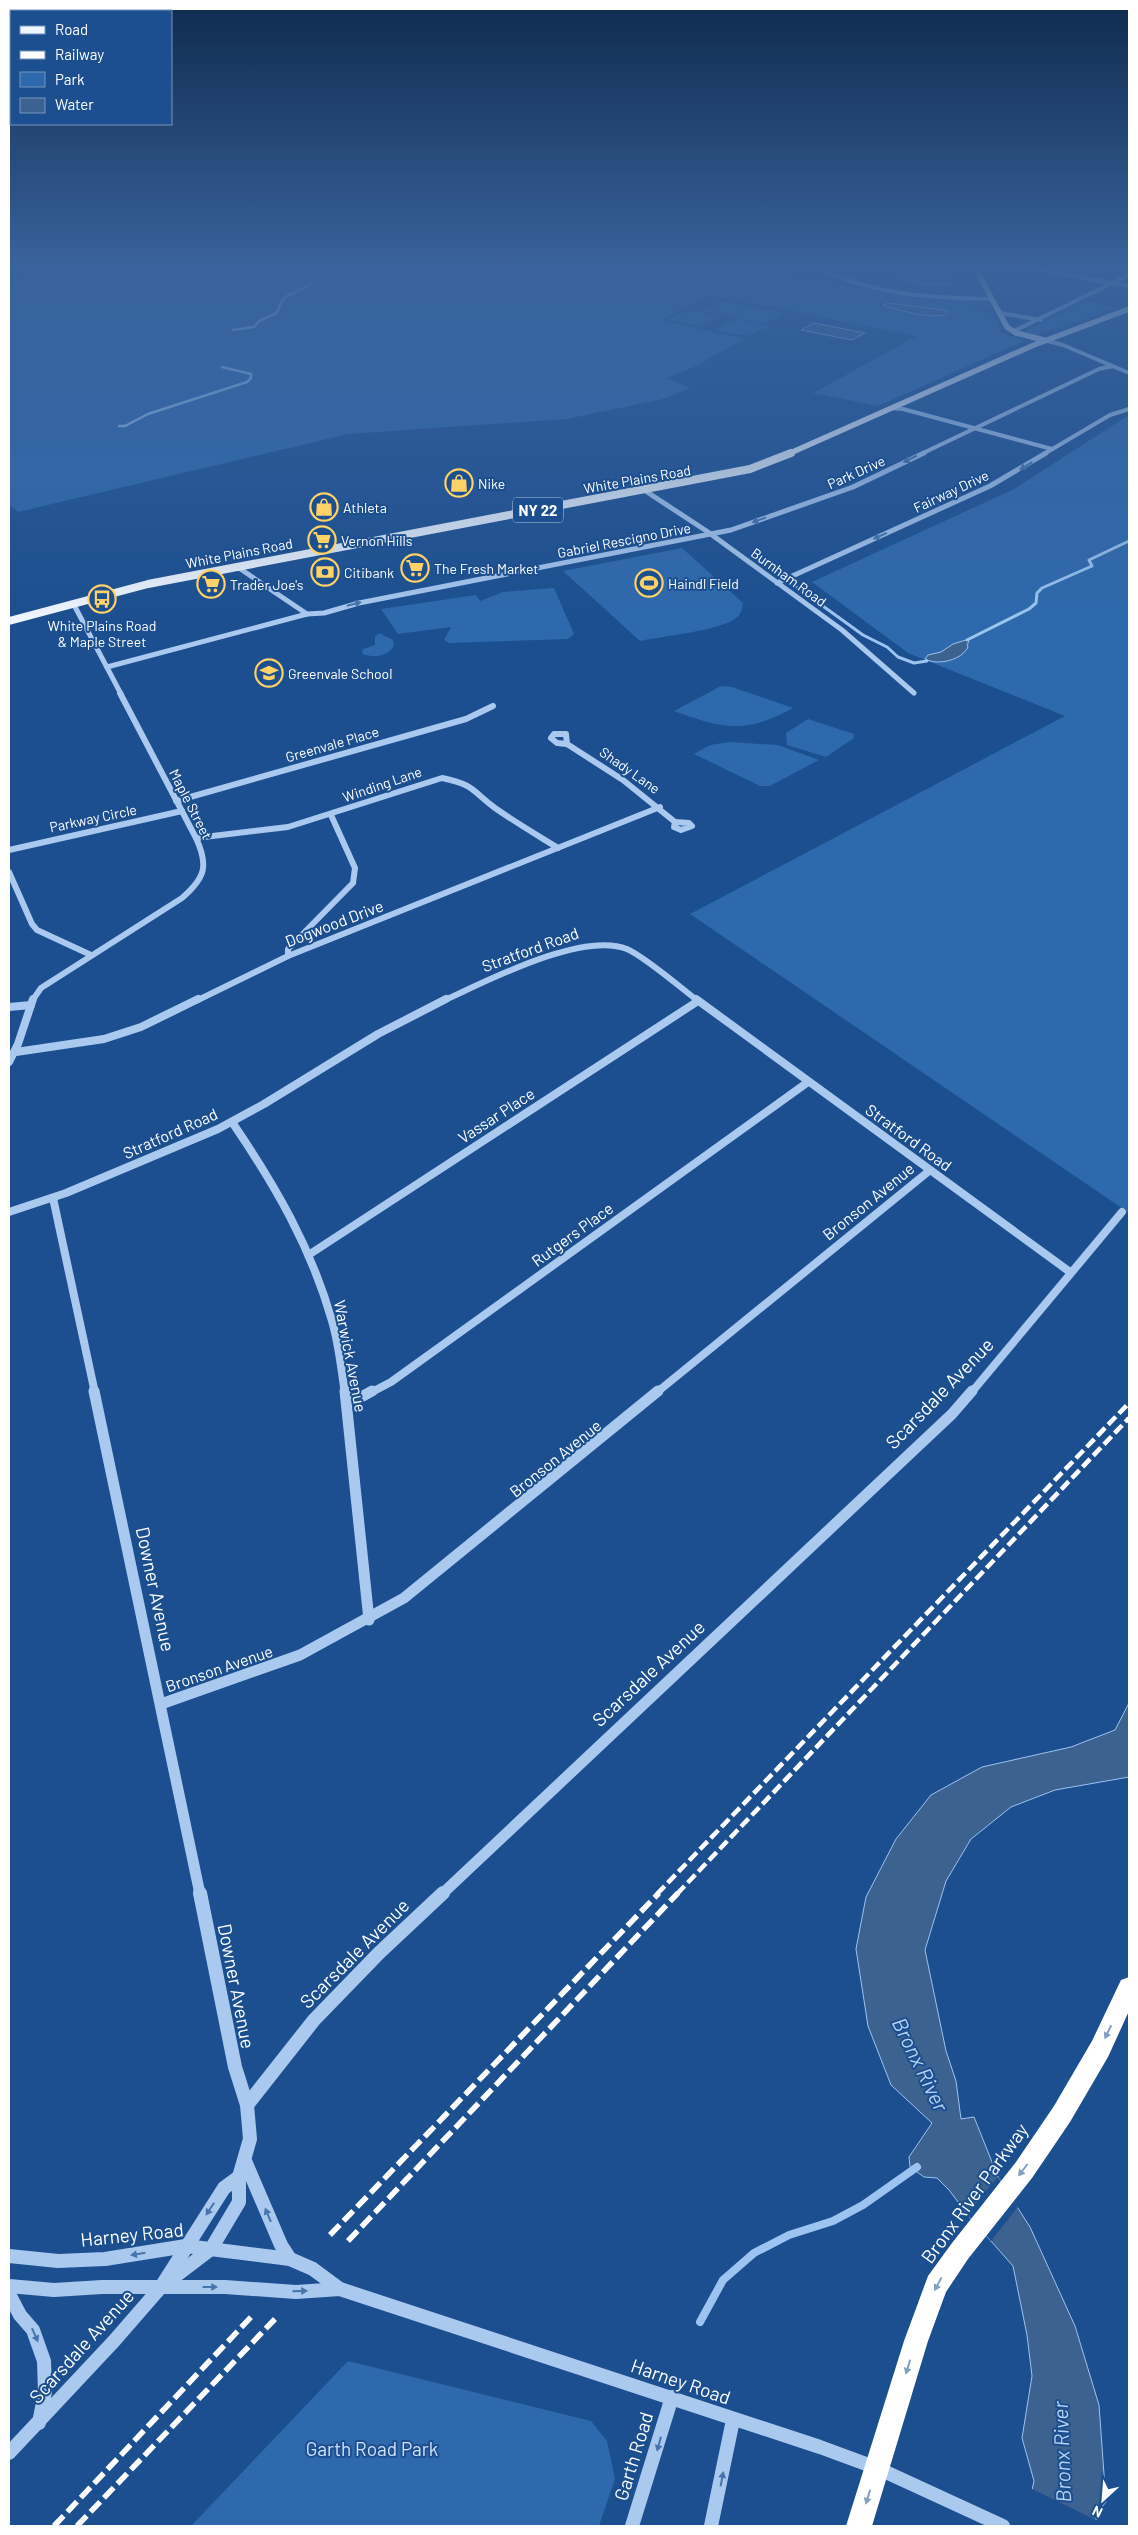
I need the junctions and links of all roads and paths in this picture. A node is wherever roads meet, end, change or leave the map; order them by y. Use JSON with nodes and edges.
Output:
{"nodes":[{"id":1,"x":944,"y":384,"type":"edge"},
{"id":2,"x":1067,"y":384,"type":"edge"},
{"id":3,"x":890,"y":408,"type":"junction"},
{"id":4,"x":1129,"y":409,"type":"edge"},
{"id":5,"x":974,"y":428,"type":"junction"},
{"id":6,"x":1052,"y":449,"type":"junction"},
{"id":7,"x":644,"y":490,"type":"junction"},
{"id":8,"x":711,"y":535,"type":"junction"},
{"id":9,"x":236,"y":566,"type":"junction"},
{"id":10,"x":777,"y":583,"type":"junction"},
{"id":11,"x":72,"y":603,"type":"junction"},
{"id":12,"x":307,"y":614,"type":"junction"},
{"id":13,"x":9,"y":621,"type":"edge"},
{"id":14,"x":107,"y":667,"type":"junction"},
{"id":15,"x":914,"y":693,"type":"dead end"},
{"id":16,"x":493,"y":706,"type":"dead end"},
{"id":17,"x":567,"y":744,"type":"dead end"},
{"id":18,"x":176,"y":801,"type":"junction"},
{"id":19,"x":660,"y":807,"type":"junction"},
{"id":20,"x":182,"y":811,"type":"junction"},
{"id":21,"x":331,"y":816,"type":"junction"},
{"id":22,"x":675,"y":822,"type":"dead end"},
{"id":23,"x":196,"y":838,"type":"junction"},
{"id":24,"x":558,"y":848,"type":"junction"},
{"id":25,"x":9,"y":850,"type":"edge"},
{"id":26,"x":9,"y":872,"type":"edge"},
{"id":27,"x":91,"y":955,"type":"junction"},
{"id":28,"x":288,"y":956,"type":"junction"},
{"id":29,"x":698,"y":1001,"type":"junction"},
{"id":30,"x":31,"y":1005,"type":"junction"},
{"id":31,"x":9,"y":1007,"type":"edge"},
{"id":32,"x":16,"y":1052,"type":"junction"},
{"id":33,"x":9,"y":1062,"type":"edge"},
{"id":34,"x":808,"y":1082,"type":"junction"},
{"id":35,"x":232,"y":1122,"type":"junction"},
{"id":36,"x":929,"y":1171,"type":"junction"},
{"id":37,"x":54,"y":1198,"type":"junction"},
{"id":38,"x":9,"y":1212,"type":"edge"},
{"id":39,"x":1122,"y":1212,"type":"dead end"},
{"id":40,"x":310,"y":1254,"type":"junction"},
{"id":41,"x":1070,"y":1272,"type":"junction"},
{"id":42,"x":346,"y":1397,"type":"junction"},
{"id":43,"x":368,"y":1620,"type":"junction"},
{"id":44,"x":161,"y":1704,"type":"junction"},
{"id":45,"x":1129,"y":1988,"type":"edge"},
{"id":46,"x":247,"y":2106,"type":"junction"},
{"id":47,"x":245,"y":2161,"type":"junction"},
{"id":48,"x":239,"y":2177,"type":"junction"},
{"id":49,"x":186,"y":2246,"type":"junction"},
{"id":50,"x":211,"y":2249,"type":"junction"},
{"id":51,"x":9,"y":2256,"type":"edge"},
{"id":52,"x":290,"y":2259,"type":"junction"},
{"id":53,"x":9,"y":2286,"type":"edge"},
{"id":54,"x":161,"y":2287,"type":"junction"},
{"id":55,"x":340,"y":2289,"type":"junction"},
{"id":56,"x":9,"y":2294,"type":"edge"},
{"id":57,"x":672,"y":2396,"type":"junction"},
{"id":58,"x":733,"y":2420,"type":"junction"},
{"id":59,"x":38,"y":2423,"type":"junction"},
{"id":60,"x":9,"y":2453,"type":"edge"},
{"id":61,"x":877,"y":2468,"type":"junction"},
{"id":62,"x":632,"y":2526,"type":"edge"},
{"id":63,"x":711,"y":2526,"type":"edge"},
{"id":64,"x":859,"y":2526,"type":"edge"},
{"id":65,"x":1003,"y":2526,"type":"edge"}],
"edges":[{"from":1,"to":3,"type":"main road","name":"White Plains Road","number":"NY 22"},
{"from":2,"to":5,"type":"street","name":"Park Drive"},
{"from":3,"to":5,"type":"street"},
{"from":3,"to":7,"type":"main road","name":"White Plains Road","number":"NY 22"},
{"from":4,"to":6,"type":"street","name":"Fairway Drive"},
{"from":5,"to":6,"type":"street"},
{"from":5,"to":8,"type":"street","name":"Park Drive","one_way":true},
{"from":6,"to":10,"type":"street","name":"Fairway Drive","one_way":true},
{"from":7,"to":8,"type":"street","name":"Burnham Road"},
{"from":7,"to":9,"type":"main road","name":"White Plains Road","number":"NY 22"},
{"from":8,"to":10,"type":"street","name":"Burnham Road"},
{"from":12,"to":8,"type":"street","name":"Gabriel Rescigno Drive","one_way":true},
{"from":9,"to":11,"type":"main road","name":"White Plains Road","number":"NY 22"},
{"from":9,"to":12,"type":"street"},
{"from":10,"to":15,"type":"street","name":"Burnham Road"},
{"from":11,"to":13,"type":"main road","name":"White Plains Road","number":"NY 22"},
{"from":11,"to":14,"type":"street","name":"Maple Street"},
{"from":12,"to":14,"type":"street"},
{"from":14,"to":18,"type":"street","name":"Maple Street"},
{"from":16,"to":18,"type":"street","name":"Greenvale Place"},
{"from":17,"to":19,"type":"street","name":"Shady Lane"},
{"from":18,"to":20,"type":"street","name":"Maple Street"},
{"from":19,"to":22,"type":"street","name":"Shady Lane"},
{"from":19,"to":24,"type":"street","name":"Dogwood Drive"},
{"from":20,"to":23,"type":"street","name":"Maple Street"},
{"from":20,"to":25,"type":"street","name":"Parkway Circle"},
{"from":21,"to":23,"type":"street","name":"Winding Lane"},
{"from":21,"to":24,"type":"street","name":"Winding Lane"},
{"from":21,"to":28,"type":"street"},
{"from":23,"to":27,"type":"street","name":"Maple Street"},
{"from":24,"to":28,"type":"street","name":"Dogwood Drive"},
{"from":26,"to":27,"type":"street"},
{"from":27,"to":30,"type":"street","name":"Maple Street"},
{"from":28,"to":32,"type":"street","name":"Dogwood Drive"},
{"from":29,"to":34,"type":"street","name":"Stratford Road"},
{"from":29,"to":35,"type":"street","name":"Stratford Road"},
{"from":29,"to":40,"type":"street","name":"Vassar Place"},
{"from":30,"to":31,"type":"street"},
{"from":30,"to":32,"type":"street","name":"Maple Street"},
{"from":32,"to":33,"type":"street","name":"Maple Street"},
{"from":34,"to":36,"type":"street","name":"Stratford Road"},
{"from":34,"to":42,"type":"street","name":"Rutgers Place"},
{"from":35,"to":37,"type":"street","name":"Stratford Road"},
{"from":35,"to":40,"type":"street","name":"Warwick Avenue"},
{"from":36,"to":41,"type":"street","name":"Stratford Road"},
{"from":36,"to":43,"type":"street","name":"Bronson Avenue"},
{"from":37,"to":38,"type":"street","name":"Stratford Road"},
{"from":37,"to":44,"type":"street","name":"Downer Avenue"},
{"from":39,"to":41,"type":"street","name":"Scarsdale Avenue"},
{"from":40,"to":42,"type":"street","name":"Warwick Avenue"},
{"from":41,"to":46,"type":"street","name":"Scarsdale Avenue"},
{"from":42,"to":43,"type":"street","name":"Warwick Avenue"},
{"from":43,"to":44,"type":"street","name":"Bronson Avenue"},
{"from":44,"to":46,"type":"street","name":"Downer Avenue"},
{"from":45,"to":61,"type":"highway","name":"Bronx River Parkway","one_way":true},
{"from":46,"to":47,"type":"street","name":"Scarsdale Avenue"},
{"from":47,"to":48,"type":"street","name":"Scarsdale Avenue"},
{"from":52,"to":47,"type":"street","one_way":true},
{"from":48,"to":49,"type":"street","name":"Scarsdale Avenue","one_way":true},
{"from":48,"to":50,"type":"street","name":"Scarsdale Avenue"},
{"from":49,"to":50,"type":"street","name":"Harney Road"},
{"from":49,"to":51,"type":"street","name":"Harney Road","one_way":true},
{"from":49,"to":54,"type":"street","name":"Scarsdale Avenue"},
{"from":50,"to":52,"type":"street","name":"Harney Road"},
{"from":50,"to":54,"type":"street","name":"Scarsdale Avenue"},
{"from":52,"to":55,"type":"street","name":"Harney Road"},
{"from":53,"to":54,"type":"street","name":"Harney Road"},
{"from":54,"to":55,"type":"street","name":"Harney Road","one_way":true},
{"from":54,"to":59,"type":"street","name":"Scarsdale Avenue"},
{"from":55,"to":57,"type":"street","name":"Harney Road"},
{"from":56,"to":59,"type":"street","one_way":true},
{"from":57,"to":58,"type":"street","name":"Harney Road"},
{"from":57,"to":62,"type":"street","name":"Garth Road","one_way":true},
{"from":58,"to":61,"type":"street","name":"Harney Road"},
{"from":63,"to":58,"type":"street","one_way":true},
{"from":59,"to":60,"type":"street","name":"Scarsdale Avenue"},
{"from":61,"to":64,"type":"highway","name":"Bronx River Parkway","one_way":true},
{"from":61,"to":65,"type":"street","name":"Harney Road"}]}
